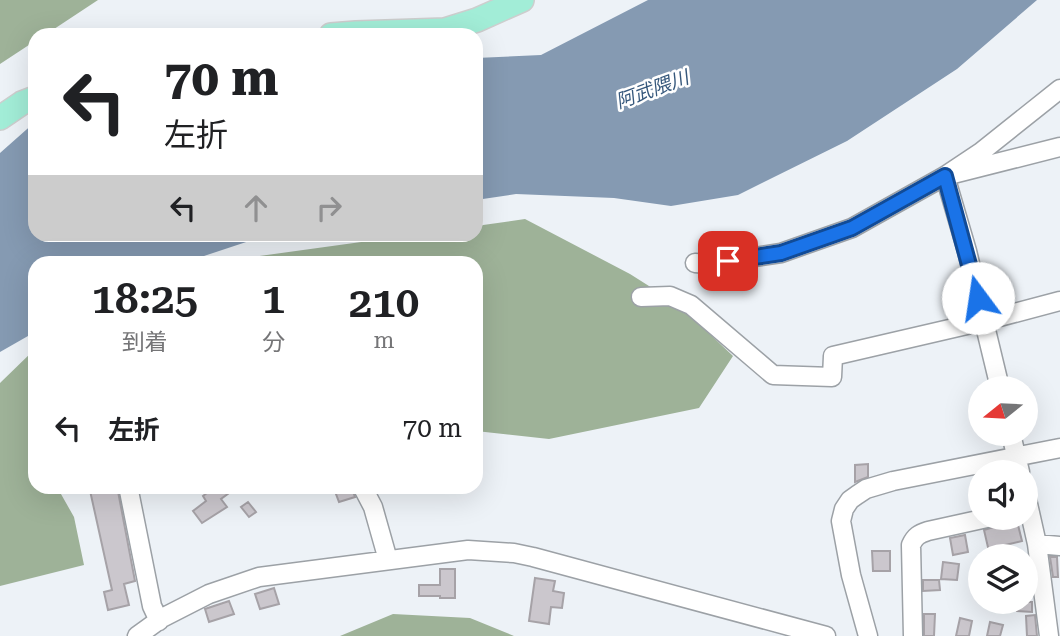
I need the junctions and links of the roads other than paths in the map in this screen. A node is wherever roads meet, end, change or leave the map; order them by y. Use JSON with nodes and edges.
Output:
{"nodes":[{"id":1,"x":522,"y":0,"type":"edge"},
{"id":2,"x":451,"y":28,"type":"edge"},
{"id":3,"x":1060,"y":89,"type":"edge"},
{"id":4,"x":28,"y":101,"type":"edge"},
{"id":5,"x":0,"y":118,"type":"edge"},
{"id":6,"x":1060,"y":147,"type":"edge"},
{"id":7,"x":945,"y":176,"type":"junction"},
{"id":8,"x":695,"y":263,"type":"dead end"},
{"id":9,"x":641,"y":298,"type":"dead end"},
{"id":10,"x":1060,"y":301,"type":"edge"},
{"id":11,"x":984,"y":321,"type":"junction"},
{"id":12,"x":997,"y":376,"type":"edge"},
{"id":13,"x":1060,"y":448,"type":"edge"},
{"id":14,"x":1029,"y":460,"type":"edge"},
{"id":15,"x":968,"y":471,"type":"edge"},
{"id":16,"x":130,"y":494,"type":"edge"},
{"id":17,"x":366,"y":494,"type":"edge"},
{"id":18,"x":968,"y":522,"type":"edge"},
{"id":19,"x":1033,"y":530,"type":"edge"},
{"id":20,"x":1037,"y":544,"type":"edge"},
{"id":21,"x":1038,"y":544,"type":"edge"},
{"id":22,"x":1060,"y":546,"type":"edge"},
{"id":23,"x":1038,"y":552,"type":"edge"},
{"id":24,"x":388,"y":560,"type":"junction"},
{"id":25,"x":159,"y":621,"type":"junction"},
{"id":26,"x":137,"y":636,"type":"edge"},
{"id":27,"x":825,"y":636,"type":"edge"},
{"id":28,"x":868,"y":636,"type":"edge"},
{"id":29,"x":913,"y":636,"type":"edge"},
{"id":30,"x":1049,"y":636,"type":"edge"}],
"edges":[{"from":1,"to":2,"type":"main road"},
{"from":3,"to":7,"type":"street"},
{"from":4,"to":5,"type":"main road"},
{"from":6,"to":7,"type":"street"},
{"from":7,"to":8,"type":"street"},
{"from":7,"to":11,"type":"street"},
{"from":9,"to":11,"type":"street"},
{"from":10,"to":11,"type":"street"},
{"from":11,"to":12,"type":"street"},
{"from":13,"to":14,"type":"street"},
{"from":15,"to":28,"type":"street"},
{"from":16,"to":25,"type":"street"},
{"from":17,"to":24,"type":"street"},
{"from":18,"to":29,"type":"street"},
{"from":19,"to":20,"type":"street"},
{"from":21,"to":22,"type":"street"},
{"from":23,"to":30,"type":"street"},
{"from":24,"to":25,"type":"street"},
{"from":24,"to":27,"type":"street"},
{"from":25,"to":26,"type":"street"}]}
